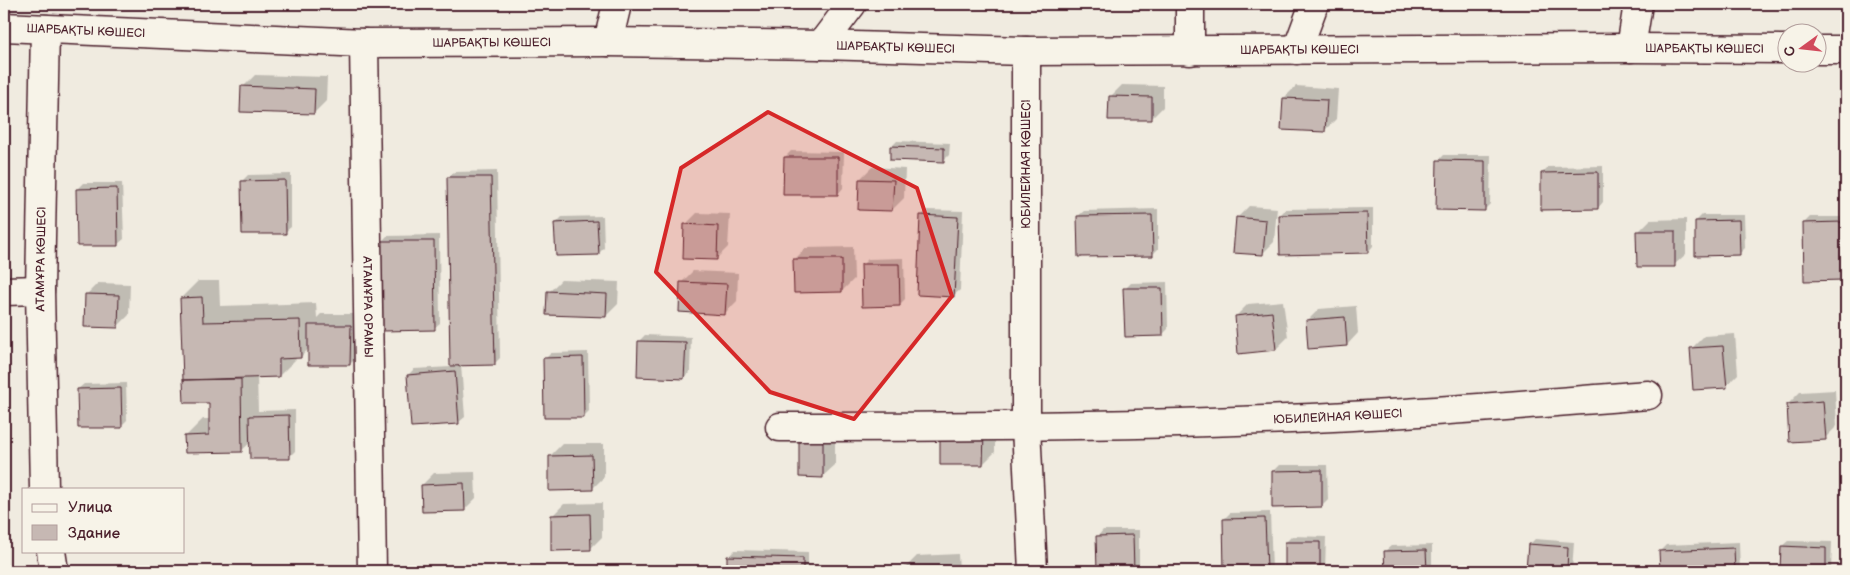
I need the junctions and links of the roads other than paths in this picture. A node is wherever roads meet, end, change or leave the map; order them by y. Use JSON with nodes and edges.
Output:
{"nodes":[{"id":1,"x":618,"y":4,"type":"edge"},
{"id":2,"x":852,"y":4,"type":"edge"},
{"id":3,"x":1190,"y":4,"type":"edge"},
{"id":4,"x":1314,"y":4,"type":"edge"},
{"id":5,"x":1638,"y":4,"type":"edge"},
{"id":6,"x":4,"y":27,"type":"edge"},
{"id":7,"x":45,"y":29,"type":"junction"},
{"id":8,"x":608,"y":42,"type":"junction"},
{"id":9,"x":364,"y":43,"type":"junction"},
{"id":10,"x":821,"y":45,"type":"junction"},
{"id":11,"x":1631,"y":48,"type":"junction"},
{"id":12,"x":1190,"y":50,"type":"junction"},
{"id":13,"x":1297,"y":50,"type":"junction"},
{"id":14,"x":1778,"y":50,"type":"edge"},
{"id":15,"x":1828,"y":50,"type":"edge"},
{"id":16,"x":1846,"y":50,"type":"edge"},
{"id":17,"x":1026,"y":51,"type":"junction"},
{"id":18,"x":40,"y":290,"type":"junction"},
{"id":19,"x":4,"y":291,"type":"edge"},
{"id":20,"x":1648,"y":395,"type":"dead end"},
{"id":21,"x":780,"y":427,"type":"dead end"},
{"id":22,"x":1026,"y":427,"type":"junction"},
{"id":23,"x":44,"y":488,"type":"edge"},
{"id":24,"x":51,"y":552,"type":"edge"},
{"id":25,"x":54,"y":571,"type":"edge"},
{"id":26,"x":372,"y":571,"type":"edge"},
{"id":27,"x":1033,"y":571,"type":"edge"}],
"edges":[{"from":1,"to":8,"type":"street"},
{"from":2,"to":10,"type":"street"},
{"from":3,"to":12,"type":"street"},
{"from":4,"to":13,"type":"street"},
{"from":5,"to":11,"type":"street"},
{"from":6,"to":7,"type":"street","name":"ШАРБАҚТЫ КӨШЕСІ"},
{"from":7,"to":9,"type":"street","name":"ШАРБАҚТЫ КӨШЕСІ"},
{"from":7,"to":18,"type":"street","name":"АТАМҰРА КӨШЕСІ"},
{"from":8,"to":9,"type":"street","name":"ШАРБАҚТЫ КӨШЕСІ"},
{"from":8,"to":10,"type":"street","name":"ШАРБАҚТЫ КӨШЕСІ"},
{"from":9,"to":26,"type":"street","name":"АТАМҰРА ОРАМЫ"},
{"from":10,"to":17,"type":"street","name":"ШАРБАҚТЫ КӨШЕСІ"},
{"from":11,"to":13,"type":"street","name":"ШАРБАҚТЫ КӨШЕСІ"},
{"from":11,"to":14,"type":"street","name":"ШАРБАҚТЫ КӨШЕСІ"},
{"from":12,"to":13,"type":"street","name":"ШАРБАҚТЫ КӨШЕСІ"},
{"from":12,"to":17,"type":"street","name":"ШАРБАҚТЫ КӨШЕСІ"},
{"from":15,"to":16,"type":"street"},
{"from":17,"to":22,"type":"street","name":"ЮБИЛЕЙНАЯ КӨШЕСІ"},
{"from":18,"to":19,"type":"street"},
{"from":18,"to":23,"type":"street","name":"АТАМҰРА КӨШЕСІ"},
{"from":20,"to":22,"type":"street","name":"ЮБИЛЕЙНАЯ КӨШЕСІ"},
{"from":21,"to":22,"type":"street","name":"ЮБИЛЕЙНАЯ КӨШЕСІ"},
{"from":22,"to":27,"type":"street","name":"ЮБИЛЕЙНАЯ КӨШЕСІ"},
{"from":24,"to":25,"type":"street"}]}
